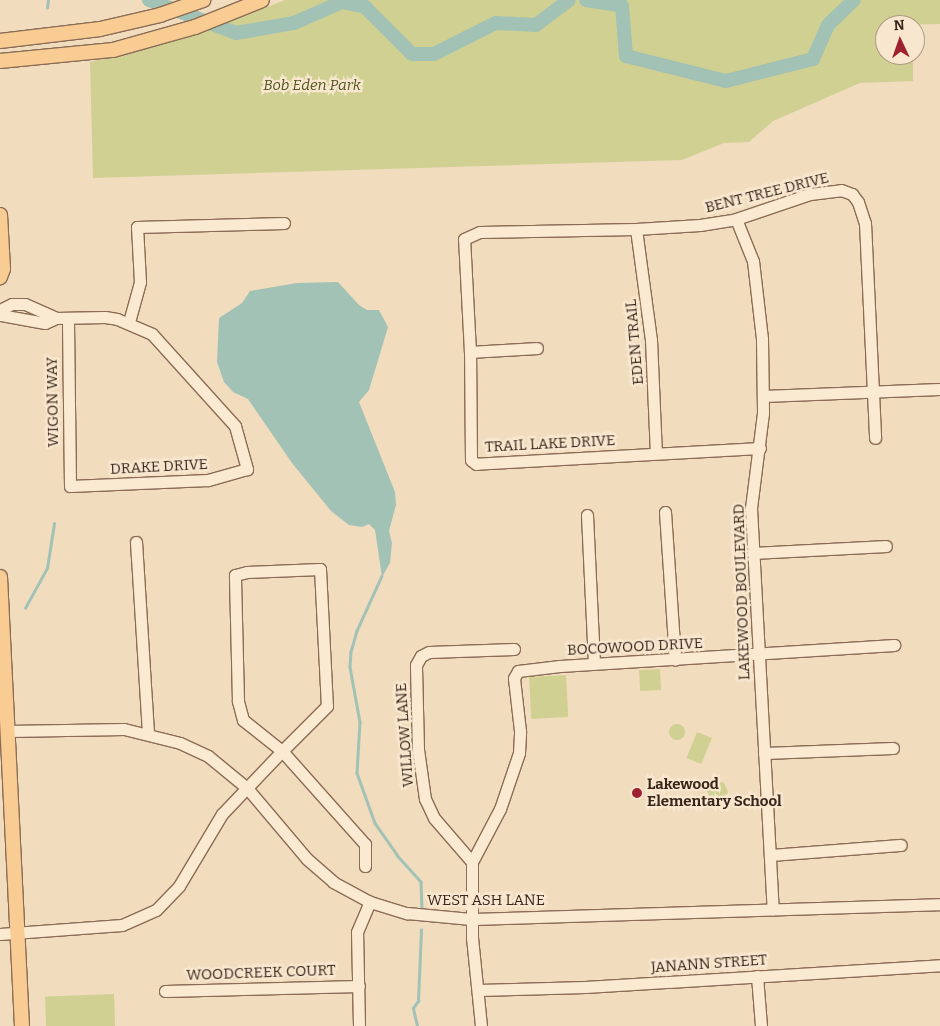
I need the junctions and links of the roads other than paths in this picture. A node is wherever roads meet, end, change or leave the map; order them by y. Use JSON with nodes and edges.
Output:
{"nodes":[{"id":1,"x":203,"y":0,"type":"edge"},
{"id":2,"x":262,"y":0,"type":"edge"},
{"id":3,"x":100,"y":29,"type":"junction"},
{"id":4,"x":0,"y":41,"type":"edge"},
{"id":5,"x":104,"y":51,"type":"junction"},
{"id":6,"x":0,"y":61,"type":"edge"},
{"id":7,"x":0,"y":214,"type":"edge"},
{"id":8,"x":736,"y":219,"type":"junction"},
{"id":9,"x":284,"y":222,"type":"dead end"},
{"id":10,"x":636,"y":229,"type":"junction"},
{"id":11,"x":461,"y":243,"type":"joint"},
{"id":12,"x":0,"y":277,"type":"edge"},
{"id":13,"x":34,"y":307,"type":"junction"},
{"id":14,"x":0,"y":310,"type":"edge"},
{"id":15,"x":0,"y":315,"type":"edge"},
{"id":16,"x":56,"y":318,"type":"junction"},
{"id":17,"x":68,"y":318,"type":"junction"},
{"id":18,"x":29,"y":321,"type":"junction"},
{"id":19,"x":129,"y":322,"type":"junction"},
{"id":20,"x":537,"y":348,"type":"dead end"},
{"id":21,"x":470,"y":352,"type":"junction"},
{"id":22,"x":940,"y":389,"type":"edge"},
{"id":23,"x":873,"y":392,"type":"junction"},
{"id":24,"x":764,"y":396,"type":"junction"},
{"id":25,"x":875,"y":438,"type":"dead end"},
{"id":26,"x":760,"y":448,"type":"junction"},
{"id":27,"x":656,"y":453,"type":"junction"},
{"id":28,"x":70,"y":486,"type":"joint"},
{"id":29,"x":665,"y":512,"type":"dead end"},
{"id":30,"x":587,"y":515,"type":"dead end"},
{"id":31,"x":136,"y":542,"type":"dead end"},
{"id":32,"x":886,"y":546,"type":"dead end"},
{"id":33,"x":753,"y":553,"type":"junction"},
{"id":34,"x":0,"y":577,"type":"edge"},
{"id":35,"x":894,"y":645,"type":"dead end"},
{"id":36,"x":514,"y":649,"type":"dead end"},
{"id":37,"x":759,"y":655,"type":"junction"},
{"id":38,"x":675,"y":660,"type":"junction"},
{"id":39,"x":594,"y":664,"type":"junction"},
{"id":40,"x":8,"y":731,"type":"junction"},
{"id":41,"x":148,"y":733,"type":"junction"},
{"id":42,"x":893,"y":748,"type":"dead end"},
{"id":43,"x":282,"y":751,"type":"junction"},
{"id":44,"x":764,"y":753,"type":"junction"},
{"id":45,"x":248,"y":788,"type":"junction"},
{"id":46,"x":901,"y":845,"type":"dead end"},
{"id":47,"x":770,"y":855,"type":"junction"},
{"id":48,"x":472,"y":862,"type":"junction"},
{"id":49,"x":365,"y":866,"type":"dead end"},
{"id":50,"x":370,"y":902,"type":"junction"},
{"id":51,"x":940,"y":904,"type":"edge"},
{"id":52,"x":773,"y":909,"type":"junction"},
{"id":53,"x":471,"y":919,"type":"junction"},
{"id":54,"x":17,"y":933,"type":"junction"},
{"id":55,"x":0,"y":934,"type":"edge"},
{"id":56,"x":940,"y":966,"type":"edge"},
{"id":57,"x":757,"y":976,"type":"junction"},
{"id":58,"x":359,"y":986,"type":"junction"},
{"id":59,"x":479,"y":990,"type":"junction"},
{"id":60,"x":165,"y":991,"type":"dead end"},
{"id":61,"x":22,"y":1026,"type":"edge"},
{"id":62,"x":359,"y":1026,"type":"edge"},
{"id":63,"x":481,"y":1026,"type":"edge"},
{"id":64,"x":761,"y":1026,"type":"edge"}],
"edges":[{"from":1,"to":3,"type":"main road"},
{"from":2,"to":5,"type":"main road"},
{"from":3,"to":4,"type":"main road"},
{"from":3,"to":5,"type":"main road"},
{"from":5,"to":6,"type":"main road"},
{"from":7,"to":12,"type":"main road"},
{"from":8,"to":10,"type":"street","name":"BENT TREE DRIVE"},
{"from":8,"to":23,"type":"street","name":"BENT TREE DRIVE"},
{"from":8,"to":24,"type":"street","name":"LAKEWOOD BOULEVARD"},
{"from":9,"to":19,"type":"street"},
{"from":10,"to":11,"type":"street","name":"BENT TREE DRIVE"},
{"from":10,"to":27,"type":"street","name":"EDEN TRAIL"},
{"from":11,"to":21,"type":"street","name":"TRAIL LAKE DRIVE"},
{"from":13,"to":14,"type":"street"},
{"from":13,"to":16,"type":"street"},
{"from":13,"to":18,"type":"street"},
{"from":15,"to":18,"type":"street"},
{"from":16,"to":17,"type":"street"},
{"from":16,"to":18,"type":"street"},
{"from":17,"to":19,"type":"street"},
{"from":17,"to":28,"type":"street","name":"WIGON WAY"},
{"from":19,"to":28,"type":"street","name":"DRAKE DRIVE"},
{"from":20,"to":21,"type":"street"},
{"from":21,"to":27,"type":"street","name":"TRAIL LAKE DRIVE"},
{"from":22,"to":23,"type":"street"},
{"from":23,"to":24,"type":"street"},
{"from":23,"to":25,"type":"street","name":"BENT TREE DRIVE"},
{"from":24,"to":26,"type":"street","name":"LAKEWOOD BOULEVARD"},
{"from":26,"to":27,"type":"street","name":"TRAIL LAKE DRIVE"},
{"from":26,"to":33,"type":"street","name":"LAKEWOOD BOULEVARD"},
{"from":29,"to":38,"type":"street"},
{"from":30,"to":39,"type":"street"},
{"from":31,"to":41,"type":"street"},
{"from":32,"to":33,"type":"street"},
{"from":33,"to":37,"type":"street","name":"LAKEWOOD BOULEVARD"},
{"from":34,"to":40,"type":"main road"},
{"from":35,"to":37,"type":"street","name":"BOCOWOOD DRIVE"},
{"from":36,"to":48,"type":"street","name":"WILLOW LANE"},
{"from":37,"to":38,"type":"street","name":"BOCOWOOD DRIVE"},
{"from":37,"to":44,"type":"street","name":"LAKEWOOD BOULEVARD"},
{"from":38,"to":39,"type":"street","name":"BOCOWOOD DRIVE"},
{"from":39,"to":48,"type":"street","name":"BOCOWOOD DRIVE"},
{"from":40,"to":41,"type":"street","name":"WEST ASH LANE"},
{"from":40,"to":54,"type":"main road"},
{"from":41,"to":45,"type":"street","name":"WEST ASH LANE"},
{"from":42,"to":44,"type":"street"},
{"from":43,"to":43,"type":"street"},
{"from":43,"to":45,"type":"street"},
{"from":43,"to":49,"type":"street"},
{"from":44,"to":47,"type":"street","name":"LAKEWOOD BOULEVARD"},
{"from":45,"to":50,"type":"street","name":"WEST ASH LANE"},
{"from":45,"to":54,"type":"street"},
{"from":46,"to":47,"type":"street"},
{"from":47,"to":52,"type":"street","name":"LAKEWOOD BOULEVARD"},
{"from":48,"to":53,"type":"street"},
{"from":50,"to":53,"type":"street","name":"WEST ASH LANE"},
{"from":50,"to":58,"type":"street"},
{"from":51,"to":52,"type":"street","name":"WEST ASH LANE"},
{"from":52,"to":53,"type":"street","name":"WEST ASH LANE"},
{"from":53,"to":59,"type":"street"},
{"from":54,"to":55,"type":"street"},
{"from":54,"to":61,"type":"main road"},
{"from":56,"to":57,"type":"street","name":"JANANN STREET"},
{"from":57,"to":59,"type":"street","name":"JANANN STREET"},
{"from":57,"to":64,"type":"street"},
{"from":58,"to":60,"type":"street","name":"WOODCREEK COURT"},
{"from":58,"to":62,"type":"street"},
{"from":59,"to":63,"type":"street"}]}
